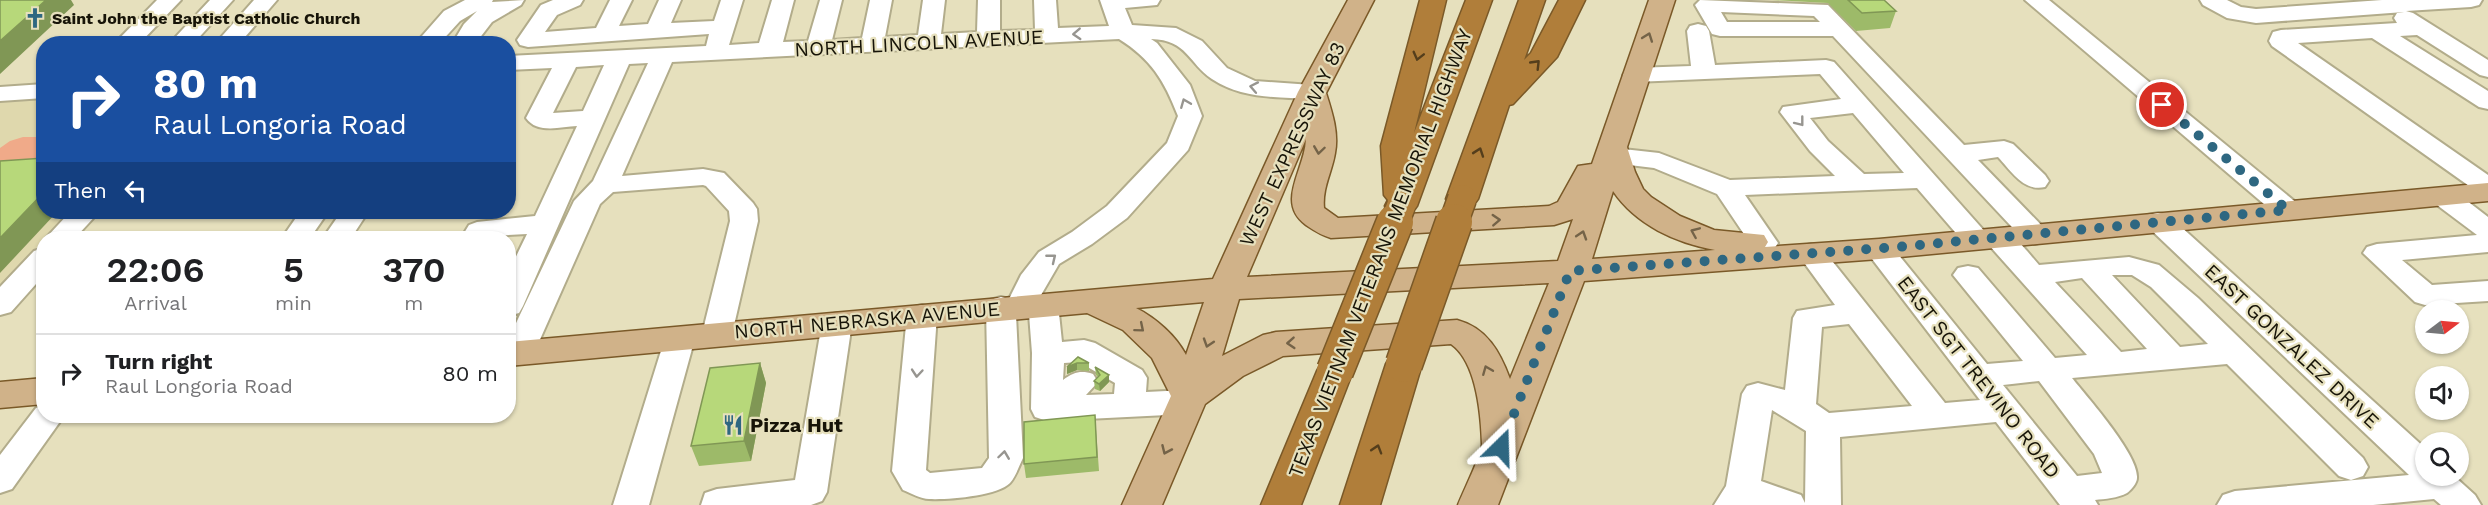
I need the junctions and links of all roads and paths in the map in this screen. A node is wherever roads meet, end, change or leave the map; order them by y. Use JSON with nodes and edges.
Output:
{"nodes":[{"id":1,"x":170,"y":0,"type":"edge"},
{"id":2,"x":222,"y":0,"type":"edge"},
{"id":3,"x":266,"y":0,"type":"edge"},
{"id":4,"x":482,"y":0,"type":"edge"},
{"id":5,"x":513,"y":0,"type":"edge"},
{"id":6,"x":572,"y":0,"type":"edge"},
{"id":7,"x":621,"y":0,"type":"edge"},
{"id":8,"x":670,"y":0,"type":"edge"},
{"id":9,"x":732,"y":0,"type":"edge"},
{"id":10,"x":783,"y":0,"type":"edge"},
{"id":11,"x":831,"y":0,"type":"edge"},
{"id":12,"x":881,"y":0,"type":"edge"},
{"id":13,"x":934,"y":0,"type":"edge"},
{"id":14,"x":989,"y":0,"type":"edge"},
{"id":15,"x":1045,"y":0,"type":"edge"},
{"id":16,"x":1149,"y":0,"type":"edge"},
{"id":17,"x":1162,"y":0,"type":"edge"},
{"id":18,"x":1361,"y":0,"type":"edge"},
{"id":19,"x":1433,"y":0,"type":"edge"},
{"id":20,"x":1479,"y":0,"type":"edge"},
{"id":21,"x":1532,"y":0,"type":"edge"},
{"id":22,"x":1572,"y":0,"type":"edge"},
{"id":23,"x":1662,"y":0,"type":"edge"},
{"id":24,"x":2036,"y":0,"type":"edge"},
{"id":25,"x":2211,"y":0,"type":"edge"},
{"id":26,"x":2471,"y":0,"type":"edge"},
{"id":27,"x":1111,"y":2,"type":"edge"},
{"id":28,"x":1704,"y":2,"type":"edge"},
{"id":29,"x":2381,"y":3,"type":"edge"},
{"id":30,"x":457,"y":8,"type":"edge"},
{"id":31,"x":723,"y":27,"type":"junction"},
{"id":32,"x":2421,"y":28,"type":"junction"},
{"id":33,"x":1698,"y":31,"type":"dead end"},
{"id":34,"x":2376,"y":31,"type":"junction"},
{"id":35,"x":1123,"y":32,"type":"junction"},
{"id":36,"x":1168,"y":33,"type":"junction"},
{"id":37,"x":604,"y":34,"type":"junction"},
{"id":38,"x":132,"y":36,"type":"edge"},
{"id":39,"x":188,"y":36,"type":"edge"},
{"id":40,"x":233,"y":36,"type":"edge"},
{"id":41,"x":433,"y":36,"type":"edge"},
{"id":42,"x":467,"y":36,"type":"edge"},
{"id":43,"x":1047,"y":36,"type":"junction"},
{"id":44,"x":988,"y":39,"type":"junction"},
{"id":45,"x":929,"y":42,"type":"junction"},
{"id":46,"x":659,"y":43,"type":"junction"},
{"id":47,"x":872,"y":45,"type":"junction"},
{"id":48,"x":818,"y":48,"type":"junction"},
{"id":49,"x":769,"y":50,"type":"junction"},
{"id":50,"x":714,"y":53,"type":"junction"},
{"id":51,"x":620,"y":57,"type":"junction"},
{"id":52,"x":568,"y":60,"type":"junction"},
{"id":53,"x":516,"y":63,"type":"edge"},
{"id":54,"x":2488,"y":70,"type":"edge"},
{"id":55,"x":1704,"y":72,"type":"junction"},
{"id":56,"x":1635,"y":75,"type":"junction"},
{"id":57,"x":36,"y":92,"type":"edge"},
{"id":58,"x":1312,"y":92,"type":"junction"},
{"id":59,"x":0,"y":94,"type":"edge"},
{"id":60,"x":2488,"y":102,"type":"edge"},
{"id":61,"x":1859,"y":105,"type":"junction"},
{"id":62,"x":1495,"y":106,"type":"junction"},
{"id":63,"x":592,"y":118,"type":"junction"},
{"id":64,"x":1613,"y":151,"type":"junction"},
{"id":65,"x":1957,"y":153,"type":"junction"},
{"id":66,"x":1924,"y":180,"type":"junction"},
{"id":67,"x":2036,"y":181,"type":"dead end"},
{"id":68,"x":1858,"y":183,"type":"junction"},
{"id":69,"x":606,"y":185,"type":"junction"},
{"id":70,"x":2488,"y":187,"type":"edge"},
{"id":71,"x":1727,"y":188,"type":"junction"},
{"id":72,"x":2488,"y":192,"type":"edge"},
{"id":73,"x":2443,"y":196,"type":"junction"},
{"id":74,"x":1401,"y":206,"type":"junction"},
{"id":75,"x":2288,"y":210,"type":"junction"},
{"id":76,"x":78,"y":219,"type":"edge"},
{"id":77,"x":2158,"y":221,"type":"junction"},
{"id":78,"x":546,"y":224,"type":"junction"},
{"id":79,"x":2488,"y":230,"type":"edge"},
{"id":80,"x":67,"y":231,"type":"edge"},
{"id":81,"x":479,"y":231,"type":"edge"},
{"id":82,"x":2035,"y":235,"type":"junction"},
{"id":83,"x":1987,"y":239,"type":"junction"},
{"id":84,"x":1764,"y":243,"type":"junction"},
{"id":85,"x":2488,"y":243,"type":"edge"},
{"id":86,"x":1867,"y":249,"type":"junction"},
{"id":87,"x":1811,"y":253,"type":"junction"},
{"id":88,"x":36,"y":266,"type":"edge"},
{"id":89,"x":2090,"y":269,"type":"junction"},
{"id":90,"x":1570,"y":271,"type":"junction"},
{"id":91,"x":1968,"y":275,"type":"dead end"},
{"id":92,"x":2032,"y":275,"type":"junction"},
{"id":93,"x":516,"y":287,"type":"edge"},
{"id":94,"x":1225,"y":289,"type":"junction"},
{"id":95,"x":2488,"y":291,"type":"edge"},
{"id":96,"x":1089,"y":300,"type":"junction"},
{"id":97,"x":0,"y":305,"type":"edge"},
{"id":98,"x":1022,"y":306,"type":"junction"},
{"id":99,"x":1856,"y":313,"type":"junction"},
{"id":100,"x":922,"y":315,"type":"junction"},
{"id":101,"x":837,"y":323,"type":"junction"},
{"id":102,"x":717,"y":334,"type":"junction"},
{"id":103,"x":680,"y":338,"type":"junction"},
{"id":104,"x":516,"y":348,"type":"edge"},
{"id":105,"x":1048,"y":353,"type":"junction"},
{"id":106,"x":2234,"y":353,"type":"junction"},
{"id":107,"x":516,"y":354,"type":"edge"},
{"id":108,"x":2173,"y":358,"type":"junction"},
{"id":109,"x":2112,"y":363,"type":"junction"},
{"id":110,"x":2049,"y":369,"type":"junction"},
{"id":111,"x":1096,"y":372,"type":"junction"},
{"id":112,"x":1979,"y":376,"type":"junction"},
{"id":113,"x":36,"y":392,"type":"edge"},
{"id":114,"x":0,"y":395,"type":"edge"},
{"id":115,"x":1188,"y":399,"type":"junction"},
{"id":116,"x":1129,"y":405,"type":"junction"},
{"id":117,"x":1047,"y":409,"type":"junction"},
{"id":118,"x":2004,"y":409,"type":"junction"},
{"id":119,"x":1937,"y":416,"type":"junction"},
{"id":120,"x":1811,"y":417,"type":"junction"},
{"id":121,"x":43,"y":423,"type":"edge"},
{"id":122,"x":1501,"y":447,"type":"junction"},
{"id":123,"x":2415,"y":461,"type":"edge"},
{"id":124,"x":2351,"y":467,"type":"dead end"},
{"id":125,"x":0,"y":480,"type":"edge"},
{"id":126,"x":2420,"y":486,"type":"edge"},
{"id":127,"x":1737,"y":496,"type":"edge"},
{"id":128,"x":2075,"y":498,"type":"edge"},
{"id":129,"x":717,"y":503,"type":"dead end"},
{"id":130,"x":631,"y":505,"type":"edge"},
{"id":131,"x":1142,"y":505,"type":"edge"},
{"id":132,"x":1281,"y":505,"type":"edge"},
{"id":133,"x":1360,"y":505,"type":"edge"},
{"id":134,"x":1478,"y":505,"type":"edge"},
{"id":135,"x":1789,"y":505,"type":"edge"},
{"id":136,"x":1822,"y":505,"type":"edge"},
{"id":137,"x":2235,"y":505,"type":"edge"}],
"edges":[{"from":1,"to":38,"type":"street"},
{"from":2,"to":39,"type":"street"},
{"from":3,"to":40,"type":"street"},
{"from":4,"to":30,"type":"street"},
{"from":5,"to":42,"type":"street"},
{"from":6,"to":37,"type":"street"},
{"from":7,"to":37,"type":"street"},
{"from":8,"to":46,"type":"street"},
{"from":9,"to":31,"type":"street"},
{"from":10,"to":49,"type":"street"},
{"from":11,"to":48,"type":"street"},
{"from":12,"to":47,"type":"street"},
{"from":13,"to":45,"type":"street"},
{"from":14,"to":44,"type":"street"},
{"from":15,"to":43,"type":"street"},
{"from":16,"to":27,"type":"street"},
{"from":17,"to":36,"type":"street"},
{"from":18,"to":58,"type":"main road","name":"WEST EXPRESSWAY 83"},
{"from":19,"to":74,"type":"highway","one_way":true},
{"from":20,"to":74,"type":"highway","name":"TEXAS VIETNAM VETERANS MEMORIAL HIGHWAY"},
{"from":21,"to":62,"type":"highway"},
{"from":62,"to":22,"type":"highway","one_way":true},
{"from":56,"to":23,"type":"main road","one_way":true},
{"from":24,"to":75,"type":"street"},
{"from":25,"to":29,"type":"street"},
{"from":26,"to":29,"type":"street"},
{"from":27,"to":35,"type":"street"},
{"from":28,"to":65,"type":"street"},
{"from":29,"to":32,"type":"street"},
{"from":30,"to":41,"type":"street"},
{"from":31,"to":46,"type":"street"},
{"from":31,"to":50,"type":"street"},
{"from":32,"to":34,"type":"street"},
{"from":32,"to":54,"type":"street"},
{"from":33,"to":55,"type":"street"},
{"from":34,"to":60,"type":"street"},
{"from":34,"to":70,"type":"street"},
{"from":35,"to":36,"type":"street","name":"NORTH LINCOLN AVENUE"},
{"from":35,"to":43,"type":"street","name":"NORTH LINCOLN AVENUE","one_way":true},
{"from":98,"to":35,"type":"street","one_way":true},
{"from":58,"to":36,"type":"street","name":"NORTH LINCOLN AVENUE","one_way":true},
{"from":37,"to":46,"type":"street"},
{"from":43,"to":44,"type":"street","name":"NORTH LINCOLN AVENUE"},
{"from":44,"to":45,"type":"street","name":"NORTH LINCOLN AVENUE"},
{"from":45,"to":47,"type":"street","name":"NORTH LINCOLN AVENUE"},
{"from":46,"to":50,"type":"street","name":"NORTH LINCOLN AVENUE"},
{"from":46,"to":51,"type":"street","name":"NORTH LINCOLN AVENUE"},
{"from":46,"to":69,"type":"street"},
{"from":47,"to":48,"type":"street","name":"NORTH LINCOLN AVENUE"},
{"from":48,"to":49,"type":"street","name":"NORTH LINCOLN AVENUE"},
{"from":49,"to":50,"type":"street","name":"NORTH LINCOLN AVENUE"},
{"from":51,"to":52,"type":"street","name":"NORTH LINCOLN AVENUE"},
{"from":51,"to":63,"type":"street"},
{"from":52,"to":53,"type":"street","name":"NORTH LINCOLN AVENUE"},
{"from":52,"to":63,"type":"street"},
{"from":55,"to":56,"type":"street"},
{"from":55,"to":61,"type":"street"},
{"from":56,"to":64,"type":"main road"},
{"from":57,"to":59,"type":"street"},
{"from":58,"to":64,"type":"main road","one_way":true},
{"from":58,"to":94,"type":"main road","name":"WEST EXPRESSWAY 83"},
{"from":61,"to":66,"type":"street"},
{"from":61,"to":68,"type":"street","one_way":true},
{"from":133,"to":62,"type":"highway","one_way":true,"bridge":true},
{"from":63,"to":78,"type":"street"},
{"from":64,"to":71,"type":"street"},
{"from":84,"to":64,"type":"main road","one_way":true},
{"from":90,"to":64,"type":"main road","one_way":true},
{"from":65,"to":67,"type":"street"},
{"from":65,"to":82,"type":"street"},
{"from":66,"to":68,"type":"street"},
{"from":66,"to":83,"type":"street"},
{"from":68,"to":71,"type":"street"},
{"from":69,"to":102,"type":"street"},
{"from":69,"to":104,"type":"street"},
{"from":71,"to":84,"type":"street"},
{"from":72,"to":73,"type":"main road"},
{"from":73,"to":75,"type":"main road"},
{"from":73,"to":79,"type":"street"},
{"from":74,"to":132,"type":"highway","name":"TEXAS VIETNAM VETERANS MEMORIAL HIGHWAY","bridge":true},
{"from":75,"to":77,"type":"main road"},
{"from":76,"to":80,"type":"street"},
{"from":77,"to":82,"type":"main road"},
{"from":77,"to":123,"type":"street","name":"EAST GONZALEZ DRIVE"},
{"from":78,"to":81,"type":"street"},
{"from":78,"to":93,"type":"street"},
{"from":82,"to":83,"type":"main road"},
{"from":83,"to":86,"type":"main road"},
{"from":83,"to":92,"type":"street"},
{"from":84,"to":86,"type":"main road"},
{"from":85,"to":95,"type":"street"},
{"from":86,"to":87,"type":"main road","name":"NORTH NEBRASKA AVENUE"},
{"from":86,"to":112,"type":"street","name":"EAST SGT TREVINO ROAD"},
{"from":87,"to":90,"type":"main road","name":"NORTH NEBRASKA AVENUE"},
{"from":87,"to":99,"type":"street"},
{"from":88,"to":97,"type":"street"},
{"from":89,"to":92,"type":"street"},
{"from":89,"to":106,"type":"street"},
{"from":89,"to":108,"type":"street"},
{"from":90,"to":94,"type":"main road","name":"NORTH NEBRASKA AVENUE"},
{"from":90,"to":122,"type":"main road"},
{"from":91,"to":110,"type":"street"},
{"from":92,"to":109,"type":"street"},
{"from":94,"to":96,"type":"main road","name":"NORTH NEBRASKA AVENUE"},
{"from":94,"to":115,"type":"main road","name":"WEST EXPRESSWAY 83","one_way":true},
{"from":96,"to":98,"type":"main road","name":"NORTH NEBRASKA AVENUE"},
{"from":96,"to":115,"type":"main road","one_way":true},
{"from":98,"to":100,"type":"main road","name":"NORTH NEBRASKA AVENUE"},
{"from":100,"to":98,"type":"street","one_way":true},
{"from":98,"to":105,"type":"street"},
{"from":99,"to":119,"type":"street"},
{"from":99,"to":120,"type":"street"},
{"from":100,"to":101,"type":"main road","name":"NORTH NEBRASKA AVENUE"},
{"from":101,"to":102,"type":"main road","name":"NORTH NEBRASKA AVENUE"},
{"from":101,"to":129,"type":"street"},
{"from":102,"to":103,"type":"main road","name":"NORTH NEBRASKA AVENUE"},
{"from":103,"to":107,"type":"main road","name":"NORTH NEBRASKA AVENUE"},
{"from":103,"to":130,"type":"street"},
{"from":105,"to":111,"type":"street"},
{"from":105,"to":117,"type":"street"},
{"from":106,"to":108,"type":"street"},
{"from":106,"to":124,"type":"street"},
{"from":108,"to":109,"type":"street"},
{"from":109,"to":110,"type":"street"},
{"from":110,"to":112,"type":"street"},
{"from":110,"to":128,"type":"street"},
{"from":111,"to":116,"type":"street"},
{"from":111,"to":117,"type":"street"},
{"from":112,"to":118,"type":"street","name":"EAST SGT TREVINO ROAD"},
{"from":113,"to":114,"type":"main road"},
{"from":115,"to":116,"type":"street"},
{"from":122,"to":115,"type":"main road","one_way":true},
{"from":115,"to":131,"type":"main road","name":"WEST EXPRESSWAY 83","one_way":true},
{"from":116,"to":117,"type":"street"},
{"from":118,"to":119,"type":"street"},
{"from":118,"to":128,"type":"street","name":"EAST SGT TREVINO ROAD"},
{"from":119,"to":120,"type":"street"},
{"from":120,"to":127,"type":"street"},
{"from":120,"to":136,"type":"street"},
{"from":121,"to":125,"type":"street"},
{"from":122,"to":134,"type":"main road"},
{"from":126,"to":137,"type":"street"},
{"from":127,"to":135,"type":"street"}]}
